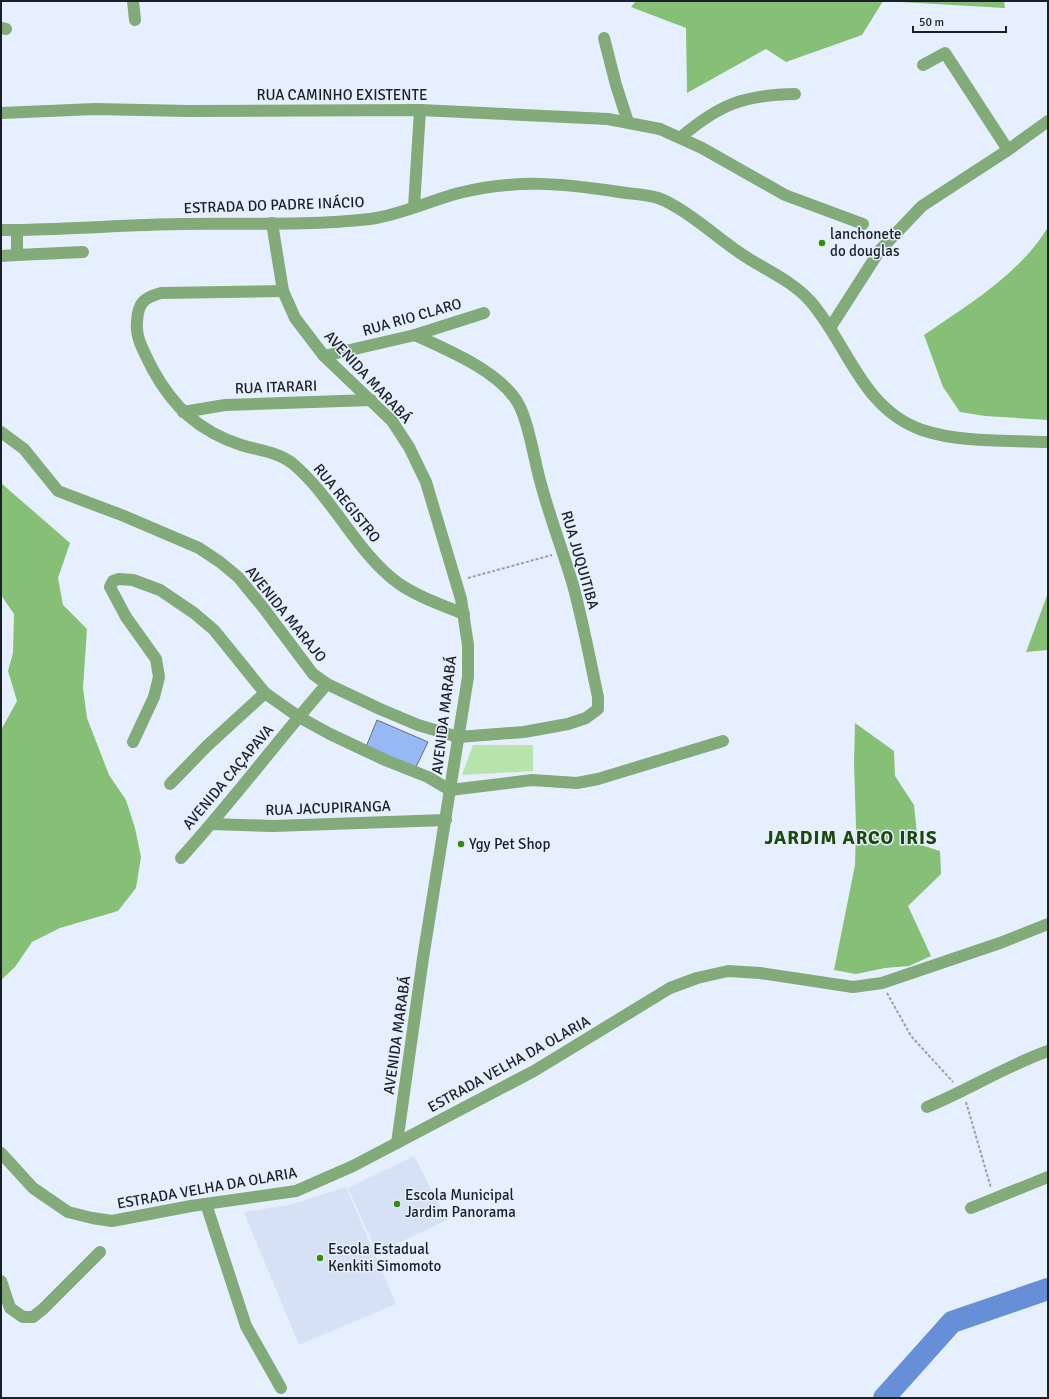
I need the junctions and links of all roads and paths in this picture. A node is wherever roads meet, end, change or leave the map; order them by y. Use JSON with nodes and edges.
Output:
{"nodes":[{"id":1,"x":133,"y":1,"type":"edge"},
{"id":2,"x":135,"y":20,"type":"dead end"},
{"id":3,"x":604,"y":38,"type":"dead end"},
{"id":4,"x":923,"y":65,"type":"dead end"},
{"id":5,"x":795,"y":94,"type":"dead end"},
{"id":6,"x":420,"y":110,"type":"junction"},
{"id":7,"x":1,"y":113,"type":"edge"},
{"id":8,"x":1048,"y":121,"type":"edge"},
{"id":9,"x":628,"y":122,"type":"junction"},
{"id":10,"x":681,"y":138,"type":"junction"},
{"id":11,"x":1008,"y":150,"type":"junction"},
{"id":12,"x":414,"y":207,"type":"junction"},
{"id":13,"x":272,"y":223,"type":"junction"},
{"id":14,"x":863,"y":224,"type":"dead end"},
{"id":15,"x":1,"y":230,"type":"edge"},
{"id":16,"x":17,"y":230,"type":"junction"},
{"id":17,"x":83,"y":252,"type":"dead end"},
{"id":18,"x":17,"y":255,"type":"junction"},
{"id":19,"x":1,"y":256,"type":"edge"},
{"id":20,"x":283,"y":290,"type":"junction"},
{"id":21,"x":484,"y":313,"type":"dead end"},
{"id":22,"x":830,"y":328,"type":"junction"},
{"id":23,"x":415,"y":335,"type":"junction"},
{"id":24,"x":324,"y":356,"type":"junction"},
{"id":25,"x":371,"y":400,"type":"junction"},
{"id":26,"x":183,"y":412,"type":"junction"},
{"id":27,"x":1,"y":432,"type":"edge"},
{"id":28,"x":1048,"y":442,"type":"edge"},
{"id":29,"x":561,"y":552,"type":"junction"},
{"id":30,"x":455,"y":582,"type":"junction"},
{"id":31,"x":464,"y":614,"type":"junction"},
{"id":32,"x":327,"y":684,"type":"junction"},
{"id":33,"x":265,"y":693,"type":"junction"},
{"id":34,"x":299,"y":716,"type":"junction"},
{"id":35,"x":458,"y":737,"type":"junction"},
{"id":36,"x":723,"y":741,"type":"dead end"},
{"id":37,"x":133,"y":742,"type":"dead end"},
{"id":38,"x":170,"y":784,"type":"dead end"},
{"id":39,"x":450,"y":790,"type":"junction"},
{"id":40,"x":446,"y":820,"type":"junction"},
{"id":41,"x":212,"y":824,"type":"junction"},
{"id":42,"x":181,"y":858,"type":"dead end"},
{"id":43,"x":1048,"y":924,"type":"edge"},
{"id":44,"x":882,"y":983,"type":"junction"},
{"id":45,"x":1048,"y":1051,"type":"edge"},
{"id":46,"x":963,"y":1092,"type":"junction"},
{"id":47,"x":927,"y":1107,"type":"dead end"},
{"id":48,"x":397,"y":1143,"type":"junction"},
{"id":49,"x":1,"y":1153,"type":"edge"},
{"id":50,"x":1048,"y":1177,"type":"edge"},
{"id":51,"x":994,"y":1198,"type":"junction"},
{"id":52,"x":206,"y":1204,"type":"junction"},
{"id":53,"x":971,"y":1208,"type":"dead end"},
{"id":54,"x":100,"y":1252,"type":"dead end"},
{"id":55,"x":1,"y":1281,"type":"edge"},
{"id":56,"x":281,"y":1388,"type":"dead end"}],
"edges":[{"from":1,"to":2,"type":"street"},
{"from":3,"to":9,"type":"street"},
{"from":4,"to":11,"type":"street"},
{"from":5,"to":10,"type":"street"},
{"from":6,"to":7,"type":"street","name":"RUA CAMINHO EXISTENTE"},
{"from":6,"to":9,"type":"street","name":"RUA CAMINHO EXISTENTE"},
{"from":6,"to":12,"type":"street"},
{"from":8,"to":11,"type":"street"},
{"from":9,"to":10,"type":"street","name":"RUA CAMINHO EXISTENTE"},
{"from":10,"to":14,"type":"street","name":"RUA CAMINHO EXISTENTE"},
{"from":11,"to":22,"type":"street"},
{"from":12,"to":13,"type":"street","name":"ESTRADA DO PADRE INÁCIO"},
{"from":12,"to":22,"type":"street","name":"ESTRADA DO PADRE INÁCIO"},
{"from":13,"to":16,"type":"street","name":"ESTRADA DO PADRE INÁCIO"},
{"from":13,"to":20,"type":"street","name":"AVENIDA MARABÁ"},
{"from":15,"to":16,"type":"street","name":"ESTRADA DO PADRE INÁCIO"},
{"from":16,"to":18,"type":"street"},
{"from":17,"to":18,"type":"street"},
{"from":18,"to":19,"type":"street"},
{"from":20,"to":24,"type":"street","name":"AVENIDA MARABÁ"},
{"from":20,"to":26,"type":"street","name":"RUA REGISTRO"},
{"from":21,"to":23,"type":"street","name":"RUA RIO CLARO"},
{"from":22,"to":28,"type":"street","name":"ESTRADA DO PADRE INÁCIO"},
{"from":23,"to":24,"type":"street","name":"RUA RIO CLARO"},
{"from":23,"to":29,"type":"street","name":"RUA JUQUITIBA"},
{"from":24,"to":25,"type":"street","name":"AVENIDA MARABÁ"},
{"from":25,"to":26,"type":"street","name":"RUA ITARARI"},
{"from":25,"to":30,"type":"street","name":"AVENIDA MARABÁ"},
{"from":26,"to":31,"type":"street","name":"RUA REGISTRO"},
{"from":27,"to":32,"type":"street","name":"AVENIDA MARAJO"},
{"from":29,"to":30,"type":"path"},
{"from":29,"to":35,"type":"street","name":"RUA JUQUITIBA"},
{"from":30,"to":31,"type":"street","name":"AVENIDA MARABÁ"},
{"from":31,"to":35,"type":"street","name":"AVENIDA MARABÁ"},
{"from":32,"to":34,"type":"street","name":"AVENIDA CAÇAPAVA"},
{"from":32,"to":35,"type":"street","name":"AVENIDA MARAJO"},
{"from":33,"to":34,"type":"street"},
{"from":33,"to":37,"type":"street"},
{"from":33,"to":38,"type":"street"},
{"from":34,"to":39,"type":"street"},
{"from":34,"to":41,"type":"street","name":"AVENIDA CAÇAPAVA"},
{"from":35,"to":39,"type":"street","name":"AVENIDA MARABÁ"},
{"from":36,"to":39,"type":"street"},
{"from":39,"to":40,"type":"street","name":"AVENIDA MARABÁ"},
{"from":40,"to":41,"type":"street","name":"RUA JACUPIRANGA"},
{"from":40,"to":48,"type":"street","name":"AVENIDA MARABÁ"},
{"from":41,"to":42,"type":"street","name":"AVENIDA CAÇAPAVA"},
{"from":43,"to":44,"type":"street","name":"ESTRADA VELHA DA OLARIA"},
{"from":44,"to":46,"type":"path"},
{"from":44,"to":48,"type":"street","name":"ESTRADA VELHA DA OLARIA"},
{"from":45,"to":46,"type":"street"},
{"from":46,"to":47,"type":"street"},
{"from":46,"to":51,"type":"path"},
{"from":48,"to":52,"type":"street","name":"ESTRADA VELHA DA OLARIA"},
{"from":49,"to":52,"type":"street","name":"ESTRADA VELHA DA OLARIA"},
{"from":50,"to":51,"type":"street"},
{"from":51,"to":53,"type":"street"},
{"from":52,"to":56,"type":"street"},
{"from":54,"to":55,"type":"street"}]}
